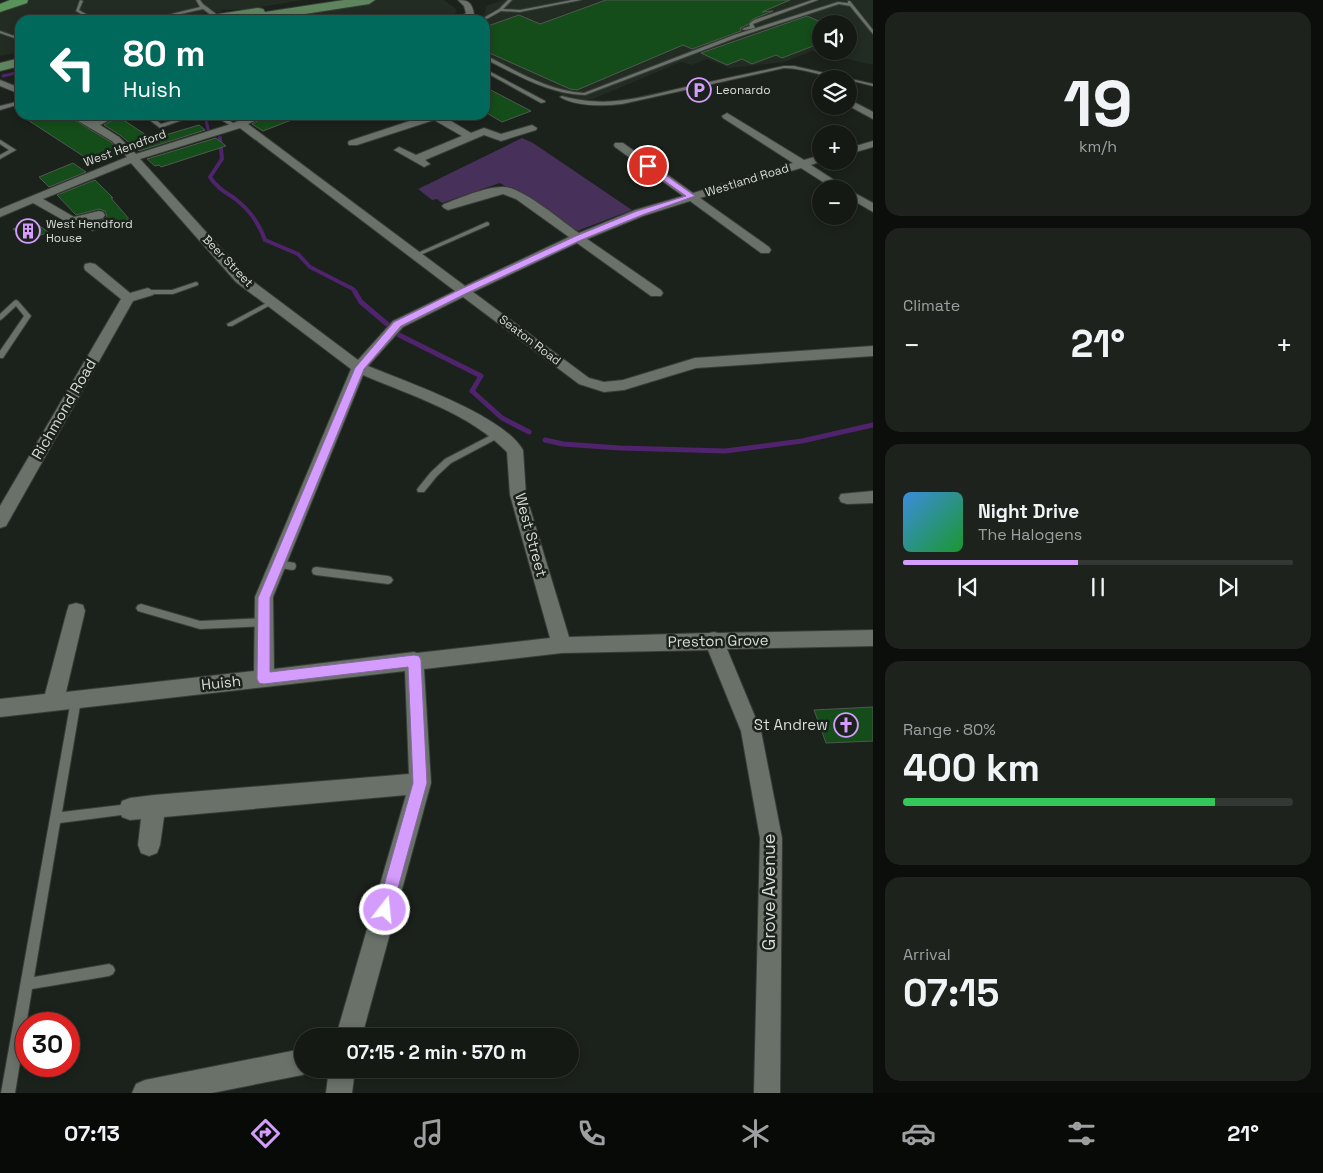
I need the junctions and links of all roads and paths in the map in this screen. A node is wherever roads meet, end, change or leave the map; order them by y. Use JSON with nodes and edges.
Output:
{"nodes":[{"id":1,"x":22,"y":0,"type":"edge"},
{"id":2,"x":198,"y":0,"type":"edge"},
{"id":3,"x":333,"y":0,"type":"edge"},
{"id":4,"x":369,"y":0,"type":"edge"},
{"id":5,"x":462,"y":0,"type":"edge"},
{"id":6,"x":510,"y":0,"type":"edge"},
{"id":7,"x":579,"y":0,"type":"edge"},
{"id":8,"x":816,"y":0,"type":"edge"},
{"id":9,"x":81,"y":1,"type":"edge"},
{"id":10,"x":809,"y":2,"type":"junction"},
{"id":11,"x":849,"y":3,"type":"edge"},
{"id":12,"x":0,"y":8,"type":"edge"},
{"id":13,"x":825,"y":8,"type":"junction"},
{"id":14,"x":500,"y":10,"type":"junction"},
{"id":15,"x":86,"y":15,"type":"edge"},
{"id":16,"x":209,"y":15,"type":"edge"},
{"id":17,"x":272,"y":15,"type":"edge"},
{"id":18,"x":468,"y":15,"type":"edge"},
{"id":19,"x":490,"y":16,"type":"edge"},
{"id":20,"x":741,"y":30,"type":"dead end"},
{"id":21,"x":0,"y":32,"type":"edge"},
{"id":22,"x":873,"y":33,"type":"edge"},
{"id":23,"x":15,"y":37,"type":"edge"},
{"id":24,"x":15,"y":57,"type":"edge"},
{"id":25,"x":490,"y":59,"type":"edge"},
{"id":26,"x":0,"y":60,"type":"edge"},
{"id":27,"x":15,"y":63,"type":"edge"},
{"id":28,"x":490,"y":63,"type":"edge"},
{"id":29,"x":0,"y":66,"type":"edge"},
{"id":30,"x":812,"y":71,"type":"edge"},
{"id":31,"x":490,"y":73,"type":"edge"},
{"id":32,"x":857,"y":81,"type":"edge"},
{"id":33,"x":0,"y":83,"type":"edge"},
{"id":34,"x":873,"y":85,"type":"edge"},
{"id":35,"x":15,"y":89,"type":"edge"},
{"id":36,"x":543,"y":102,"type":"dead end"},
{"id":37,"x":15,"y":104,"type":"edge"},
{"id":38,"x":857,"y":107,"type":"edge"},
{"id":39,"x":0,"y":108,"type":"edge"},
{"id":40,"x":727,"y":116,"type":"dead end"},
{"id":41,"x":873,"y":116,"type":"edge"},
{"id":42,"x":84,"y":120,"type":"edge"},
{"id":43,"x":102,"y":120,"type":"edge"},
{"id":44,"x":153,"y":120,"type":"edge"},
{"id":45,"x":179,"y":120,"type":"edge"},
{"id":46,"x":227,"y":120,"type":"edge"},
{"id":47,"x":250,"y":120,"type":"edge"},
{"id":48,"x":422,"y":120,"type":"edge"},
{"id":49,"x":443,"y":120,"type":"edge"},
{"id":50,"x":93,"y":124,"type":"junction"},
{"id":51,"x":238,"y":125,"type":"junction"},
{"id":52,"x":544,"y":134,"type":"dead end"},
{"id":53,"x":469,"y":136,"type":"junction"},
{"id":54,"x":376,"y":137,"type":"junction"},
{"id":55,"x":0,"y":142,"type":"edge"},
{"id":56,"x":353,"y":143,"type":"dead end"},
{"id":57,"x":388,"y":144,"type":"dead end"},
{"id":58,"x":873,"y":144,"type":"edge"},
{"id":59,"x":618,"y":145,"type":"dead end"},
{"id":60,"x":857,"y":149,"type":"edge"},
{"id":61,"x":399,"y":150,"type":"dead end"},
{"id":62,"x":0,"y":157,"type":"edge"},
{"id":63,"x":133,"y":158,"type":"junction"},
{"id":64,"x":812,"y":160,"type":"edge"},
{"id":65,"x":802,"y":163,"type":"junction"},
{"id":66,"x":828,"y":180,"type":"edge"},
{"id":67,"x":691,"y":196,"type":"junction"},
{"id":68,"x":857,"y":198,"type":"edge"},
{"id":69,"x":34,"y":199,"type":"junction"},
{"id":70,"x":448,"y":206,"type":"dead end"},
{"id":71,"x":873,"y":208,"type":"edge"},
{"id":72,"x":0,"y":213,"type":"edge"},
{"id":73,"x":99,"y":216,"type":"dead end"},
{"id":74,"x":487,"y":224,"type":"dead end"},
{"id":75,"x":578,"y":238,"type":"junction"},
{"id":76,"x":765,"y":250,"type":"dead end"},
{"id":77,"x":416,"y":254,"type":"junction"},
{"id":78,"x":90,"y":267,"type":"dead end"},
{"id":79,"x":196,"y":284,"type":"dead end"},
{"id":80,"x":464,"y":291,"type":"junction"},
{"id":81,"x":148,"y":292,"type":"joint"},
{"id":82,"x":656,"y":293,"type":"dead end"},
{"id":83,"x":128,"y":298,"type":"junction"},
{"id":84,"x":272,"y":302,"type":"junction"},
{"id":85,"x":0,"y":318,"type":"edge"},
{"id":86,"x":230,"y":324,"type":"dead end"},
{"id":87,"x":873,"y":351,"type":"edge"},
{"id":88,"x":0,"y":356,"type":"edge"},
{"id":89,"x":359,"y":368,"type":"junction"},
{"id":90,"x":499,"y":434,"type":"junction"},
{"id":91,"x":421,"y":490,"type":"dead end"},
{"id":92,"x":873,"y":497,"type":"edge"},
{"id":93,"x":847,"y":498,"type":"dead end"},
{"id":94,"x":0,"y":521,"type":"edge"},
{"id":95,"x":316,"y":570,"type":"dead end"},
{"id":96,"x":388,"y":580,"type":"dead end"},
{"id":97,"x":141,"y":608,"type":"dead end"},
{"id":98,"x":76,"y":612,"type":"dead end"},
{"id":99,"x":264,"y":622,"type":"junction"},
{"id":100,"x":873,"y":638,"type":"edge"},
{"id":101,"x":714,"y":640,"type":"junction"},
{"id":102,"x":562,"y":645,"type":"junction"},
{"id":103,"x":414,"y":660,"type":"junction"},
{"id":104,"x":264,"y":679,"type":"junction"},
{"id":105,"x":76,"y":700,"type":"junction"},
{"id":106,"x":53,"y":702,"type":"junction"},
{"id":107,"x":0,"y":708,"type":"edge"},
{"id":108,"x":420,"y":783,"type":"junction"},
{"id":109,"x":154,"y":806,"type":"junction"},
{"id":110,"x":130,"y":809,"type":"joint"},
{"id":111,"x":56,"y":818,"type":"junction"},
{"id":112,"x":149,"y":845,"type":"dead end"},
{"id":113,"x":109,"y":970,"type":"dead end"},
{"id":114,"x":27,"y":984,"type":"junction"},
{"id":115,"x":351,"y":1028,"type":"edge"},
{"id":116,"x":294,"y":1064,"type":"edge"},
{"id":117,"x":341,"y":1078,"type":"edge"},
{"id":118,"x":8,"y":1093,"type":"edge"},
{"id":119,"x":145,"y":1093,"type":"edge"},
{"id":120,"x":339,"y":1093,"type":"edge"},
{"id":121,"x":767,"y":1093,"type":"edge"}],
"edges":[{"from":1,"to":12,"type":"highway"},
{"from":2,"to":16,"type":"lane"},
{"from":3,"to":16,"type":"main road"},
{"from":4,"to":17,"type":"main road"},
{"from":5,"to":18,"type":"street"},
{"from":6,"to":14,"type":"lane"},
{"from":7,"to":14,"type":"lane"},
{"from":8,"to":10,"type":"lane"},
{"from":9,"to":15,"type":"lane"},
{"from":10,"to":13,"type":"lane"},
{"from":10,"to":20,"type":"lane"},
{"from":11,"to":13,"type":"lane"},
{"from":11,"to":22,"type":"lane"},
{"from":13,"to":25,"type":"lane"},
{"from":14,"to":19,"type":"lane"},
{"from":21,"to":23,"type":"lane"},
{"from":24,"to":26,"type":"main road"},
{"from":27,"to":29,"type":"main road"},
{"from":28,"to":30,"type":"lane"},
{"from":31,"to":36,"type":"lane"},
{"from":32,"to":34,"type":"lane"},
{"from":33,"to":35,"type":"street"},
{"from":37,"to":39,"type":"lane"},
{"from":38,"to":41,"type":"street"},
{"from":40,"to":65,"type":"street","name":"Westland Road"},
{"from":42,"to":50,"type":"street","name":"Beer Street"},
{"from":43,"to":50,"type":"street"},
{"from":44,"to":45,"type":"lane"},
{"from":46,"to":51,"type":"lane"},
{"from":47,"to":51,"type":"street","name":"West Hendford"},
{"from":48,"to":54,"type":"street"},
{"from":49,"to":53,"type":"street"},
{"from":50,"to":63,"type":"street","name":"Beer Street"},
{"from":51,"to":63,"type":"street","name":"West Hendford"},
{"from":51,"to":77,"type":"street","name":"Seaton Road"},
{"from":52,"to":53,"type":"street"},
{"from":53,"to":61,"type":"street"},
{"from":54,"to":56,"type":"street"},
{"from":54,"to":57,"type":"street"},
{"from":55,"to":62,"type":"lane"},
{"from":58,"to":60,"type":"street"},
{"from":59,"to":67,"type":"street","name":"Westland Road"},
{"from":63,"to":69,"type":"street","name":"West Hendford"},
{"from":63,"to":84,"type":"street","name":"Beer Street"},
{"from":64,"to":65,"type":"street","name":"Westland Road"},
{"from":65,"to":66,"type":"street"},
{"from":65,"to":67,"type":"street","name":"Westland Road"},
{"from":67,"to":75,"type":"street","name":"Westland Road"},
{"from":67,"to":76,"type":"street","name":"Westland Road"},
{"from":68,"to":71,"type":"street"},
{"from":69,"to":72,"type":"street","name":"West Hendford"},
{"from":69,"to":73,"type":"street"},
{"from":70,"to":75,"type":"street"},
{"from":74,"to":77,"type":"lane"},
{"from":75,"to":80,"type":"street","name":"Westland Road"},
{"from":75,"to":82,"type":"street"},
{"from":77,"to":80,"type":"street","name":"Seaton Road"},
{"from":78,"to":83,"type":"street"},
{"from":79,"to":81,"type":"lane"},
{"from":80,"to":87,"type":"street","name":"Seaton Road"},
{"from":80,"to":89,"type":"street","name":"Westland Road"},
{"from":81,"to":83,"type":"street"},
{"from":83,"to":94,"type":"street","name":"Richmond Road"},
{"from":84,"to":86,"type":"lane"},
{"from":84,"to":89,"type":"street","name":"Beer Street"},
{"from":85,"to":88,"type":"lane"},
{"from":89,"to":90,"type":"street","name":"West Street"},
{"from":89,"to":99,"type":"street","name":"Westland Road"},
{"from":90,"to":91,"type":"lane"},
{"from":90,"to":102,"type":"street","name":"West Street"},
{"from":92,"to":93,"type":"street"},
{"from":95,"to":96,"type":"lane"},
{"from":97,"to":99,"type":"lane"},
{"from":98,"to":106,"type":"street"},
{"from":99,"to":104,"type":"street","name":"Westland Road"},
{"from":100,"to":101,"type":"street","name":"Preston Grove"},
{"from":101,"to":102,"type":"street","name":"Preston Grove"},
{"from":101,"to":121,"type":"street","name":"Grove Avenue"},
{"from":102,"to":103,"type":"street","name":"Huish"},
{"from":103,"to":104,"type":"street","name":"Huish"},
{"from":103,"to":108,"type":"street"},
{"from":104,"to":105,"type":"street","name":"Huish"},
{"from":105,"to":106,"type":"street","name":"Huish"},
{"from":105,"to":111,"type":"lane"},
{"from":106,"to":107,"type":"street","name":"Huish"},
{"from":108,"to":109,"type":"street"},
{"from":108,"to":115,"type":"street"},
{"from":109,"to":110,"type":"street"},
{"from":109,"to":112,"type":"street"},
{"from":110,"to":111,"type":"lane"},
{"from":111,"to":114,"type":"lane"},
{"from":113,"to":114,"type":"lane"},
{"from":114,"to":118,"type":"lane"},
{"from":116,"to":119,"type":"street"},
{"from":117,"to":120,"type":"street"}]}
